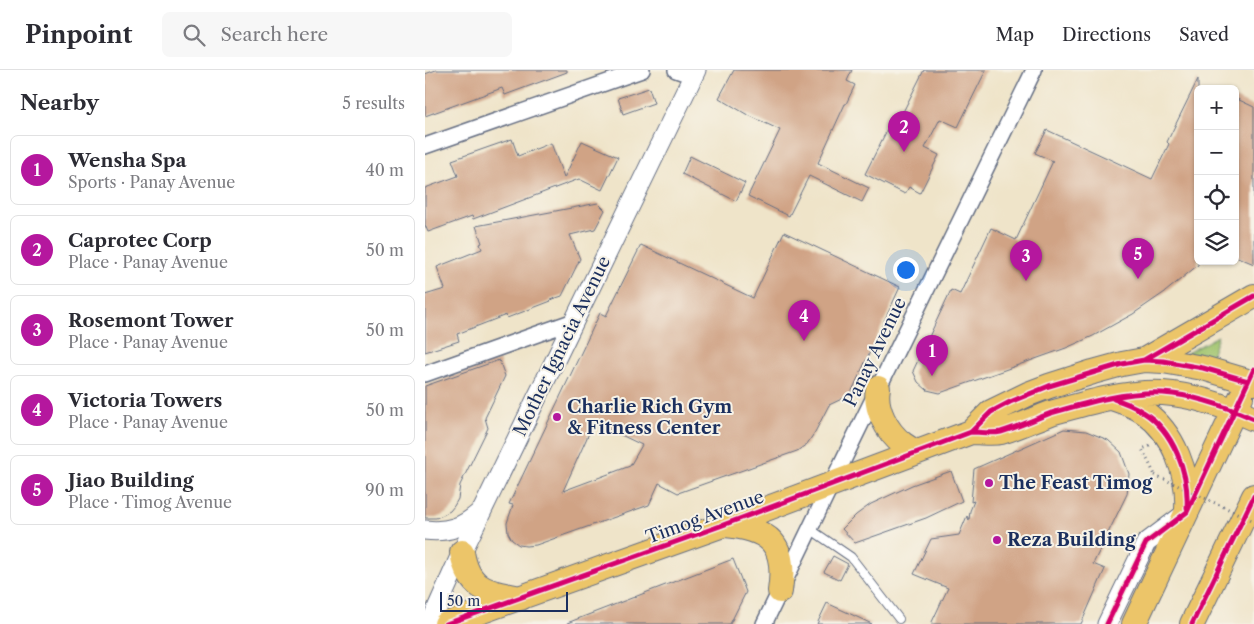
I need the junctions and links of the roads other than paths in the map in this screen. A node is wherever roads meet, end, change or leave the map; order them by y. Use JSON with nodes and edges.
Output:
{"nodes":[{"id":1,"x":642,"y":70,"type":"edge"},
{"id":2,"x":1034,"y":70,"type":"edge"},
{"id":3,"x":688,"y":72,"type":"edge"},
{"id":4,"x":425,"y":146,"type":"edge"},
{"id":5,"x":1254,"y":296,"type":"edge"},
{"id":6,"x":574,"y":320,"type":"junction"},
{"id":7,"x":1144,"y":360,"type":"junction"},
{"id":8,"x":425,"y":374,"type":"edge"},
{"id":9,"x":1252,"y":378,"type":"edge"},
{"id":10,"x":879,"y":388,"type":"junction"},
{"id":11,"x":1112,"y":398,"type":"junction"},
{"id":12,"x":1244,"y":415,"type":"edge"},
{"id":13,"x":971,"y":432,"type":"junction"},
{"id":14,"x":917,"y":452,"type":"junction"},
{"id":15,"x":831,"y":485,"type":"junction"},
{"id":16,"x":1254,"y":496,"type":"edge"},
{"id":17,"x":483,"y":509,"type":"junction"},
{"id":18,"x":1187,"y":512,"type":"junction"},
{"id":19,"x":1249,"y":521,"type":"edge"},
{"id":20,"x":723,"y":525,"type":"junction"},
{"id":21,"x":809,"y":529,"type":"junction"},
{"id":22,"x":425,"y":530,"type":"edge"},
{"id":23,"x":462,"y":552,"type":"junction"},
{"id":24,"x":780,"y":591,"type":"junction"},
{"id":25,"x":521,"y":598,"type":"junction"},
{"id":26,"x":899,"y":620,"type":"dead end"},
{"id":27,"x":430,"y":624,"type":"edge"},
{"id":28,"x":447,"y":624,"type":"edge"},
{"id":29,"x":765,"y":624,"type":"edge"},
{"id":30,"x":1107,"y":624,"type":"edge"},
{"id":31,"x":1134,"y":624,"type":"edge"},
{"id":32,"x":1192,"y":624,"type":"edge"}],
"edges":[{"from":1,"to":4,"type":"street"},
{"from":2,"to":10,"type":"street","name":"Panay Avenue"},
{"from":3,"to":6,"type":"street","name":"Mother Ignacia Avenue"},
{"from":5,"to":7,"type":"main road"},
{"from":6,"to":8,"type":"street"},
{"from":6,"to":17,"type":"street","name":"Mother Ignacia Avenue"},
{"from":7,"to":9,"type":"main road","name":"Timog Avenue"},
{"from":7,"to":13,"type":"main road","name":"Timog Avenue"},
{"from":9,"to":12,"type":"main road"},
{"from":10,"to":14,"type":"main road"},
{"from":10,"to":15,"type":"street","name":"Panay Avenue"},
{"from":11,"to":12,"type":"main road","name":"Timog Avenue"},
{"from":11,"to":13,"type":"main road","name":"Timog Avenue"},
{"from":11,"to":18,"type":"main road"},
{"from":12,"to":18,"type":"main road"},
{"from":13,"to":14,"type":"main road","name":"Timog Avenue"},
{"from":14,"to":15,"type":"main road","name":"Timog Avenue"},
{"from":15,"to":20,"type":"main road","name":"Timog Avenue"},
{"from":15,"to":21,"type":"street","name":"Panay Avenue"},
{"from":16,"to":19,"type":"main road"},
{"from":17,"to":22,"type":"street"},
{"from":17,"to":23,"type":"street","name":"Mother Ignacia Avenue"},
{"from":18,"to":30,"type":"street"},
{"from":18,"to":31,"type":"main road"},
{"from":19,"to":32,"type":"main road"},
{"from":20,"to":24,"type":"main road"},
{"from":20,"to":25,"type":"main road","name":"Timog Avenue"},
{"from":21,"to":24,"type":"street","name":"Panay Avenue"},
{"from":21,"to":26,"type":"lane"},
{"from":23,"to":25,"type":"main road"},
{"from":23,"to":27,"type":"street","name":"Mother Ignacia Avenue"},
{"from":24,"to":29,"type":"street","name":"Panay Avenue"},
{"from":25,"to":28,"type":"main road","name":"Timog Avenue"}]}
